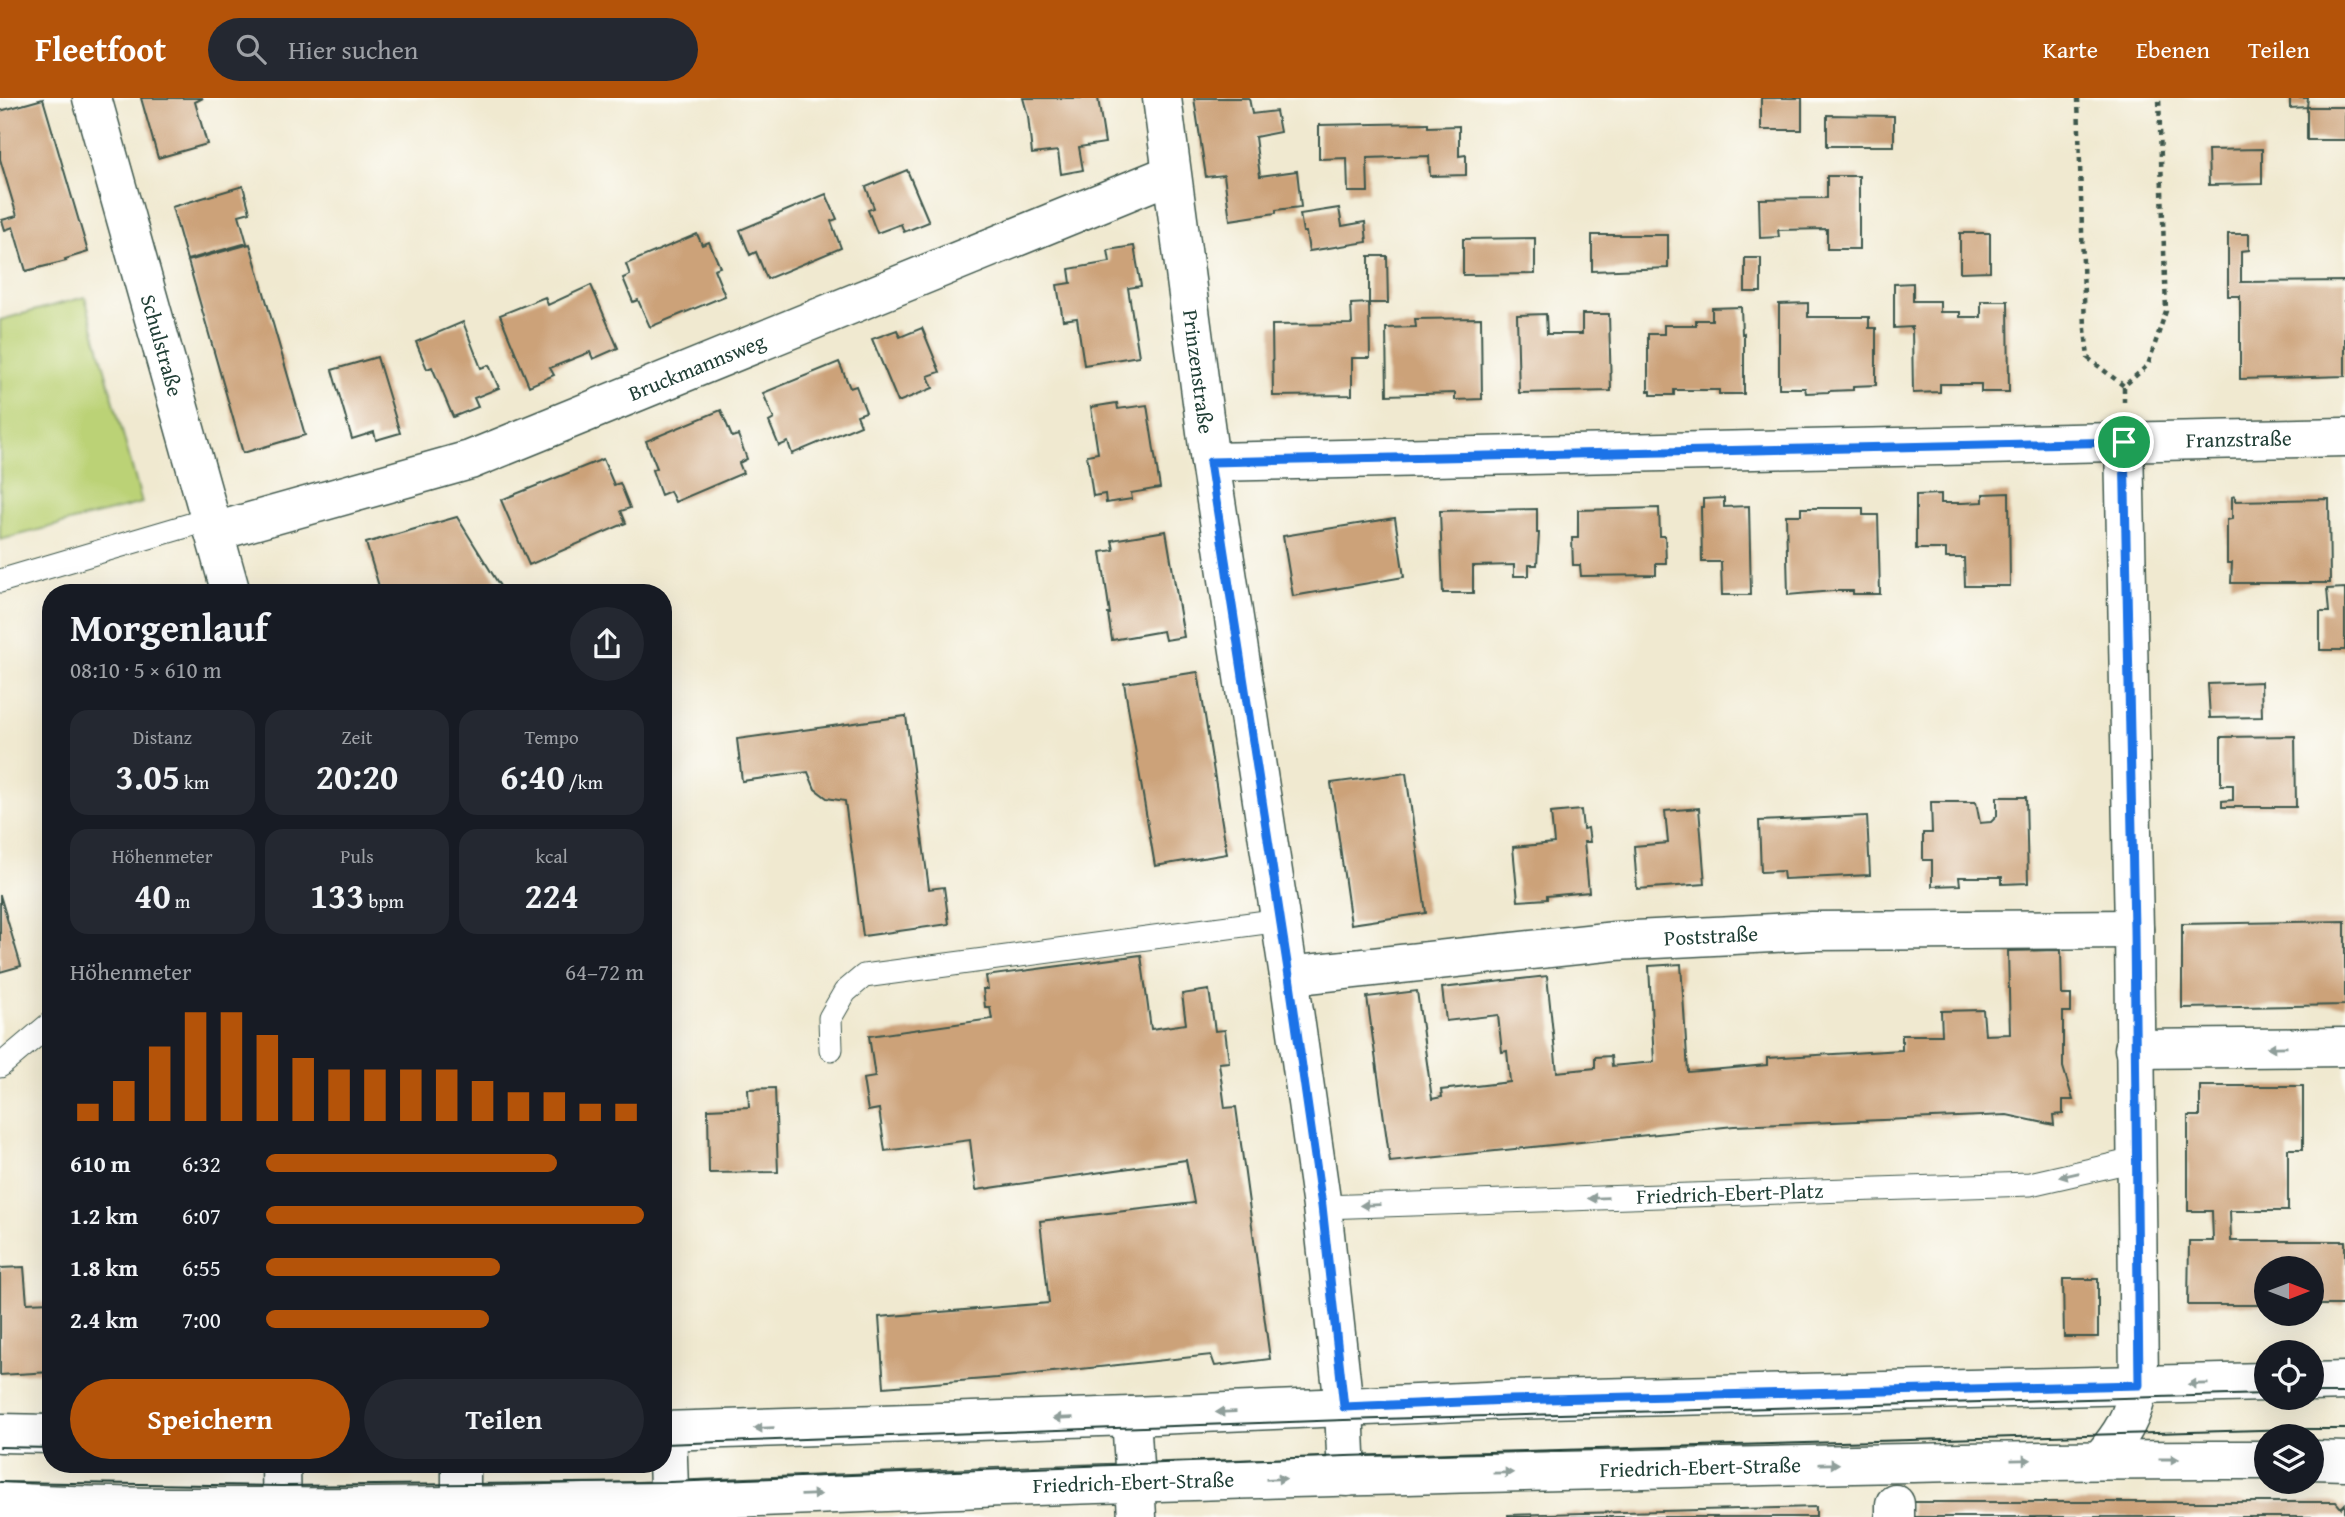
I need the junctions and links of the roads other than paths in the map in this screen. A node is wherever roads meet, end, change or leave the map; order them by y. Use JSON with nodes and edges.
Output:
{"nodes":[{"id":1,"x":92,"y":98,"type":"edge"},
{"id":2,"x":1162,"y":98,"type":"edge"},
{"id":3,"x":1171,"y":174,"type":"junction"},
{"id":4,"x":2345,"y":437,"type":"edge"},
{"id":5,"x":2124,"y":442,"type":"junction"},
{"id":6,"x":1210,"y":462,"type":"junction"},
{"id":7,"x":212,"y":526,"type":"junction"},
{"id":8,"x":0,"y":581,"type":"edge"},
{"id":9,"x":228,"y":584,"type":"edge"},
{"id":10,"x":1281,"y":920,"type":"junction"},
{"id":11,"x":2134,"y":929,"type":"junction"},
{"id":12,"x":1289,"y":976,"type":"junction"},
{"id":13,"x":42,"y":1031,"type":"edge"},
{"id":14,"x":2345,"y":1047,"type":"edge"},
{"id":15,"x":831,"y":1049,"type":"dead end"},
{"id":16,"x":2134,"y":1049,"type":"junction"},
{"id":17,"x":0,"y":1066,"type":"edge"},
{"id":18,"x":2136,"y":1160,"type":"junction"},
{"id":19,"x":1322,"y":1206,"type":"junction"},
{"id":20,"x":2324,"y":1381,"type":"edge"},
{"id":21,"x":2345,"y":1381,"type":"edge"},
{"id":22,"x":2254,"y":1382,"type":"edge"},
{"id":23,"x":2139,"y":1385,"type":"junction"},
{"id":24,"x":1344,"y":1407,"type":"junction"},
{"id":25,"x":1131,"y":1416,"type":"junction"},
{"id":26,"x":672,"y":1431,"type":"edge"},
{"id":27,"x":0,"y":1433,"type":"edge"},
{"id":28,"x":42,"y":1434,"type":"edge"},
{"id":29,"x":2101,"y":1459,"type":"junction"},
{"id":30,"x":2254,"y":1460,"type":"edge"},
{"id":31,"x":2324,"y":1460,"type":"edge"},
{"id":32,"x":2345,"y":1461,"type":"edge"},
{"id":33,"x":281,"y":1473,"type":"edge"},
{"id":34,"x":461,"y":1473,"type":"edge"},
{"id":35,"x":668,"y":1473,"type":"edge"},
{"id":36,"x":1347,"y":1477,"type":"junction"},
{"id":37,"x":1136,"y":1500,"type":"edge"},
{"id":38,"x":0,"y":1502,"type":"edge"},
{"id":39,"x":461,"y":1506,"type":"junction"},
{"id":40,"x":670,"y":1509,"type":"edge"},
{"id":41,"x":282,"y":1512,"type":"edge"}],
"edges":[{"from":1,"to":7,"type":"street","name":"Schulstraße"},
{"from":2,"to":3,"type":"street","name":"Prinzenstraße"},
{"from":3,"to":6,"type":"street","name":"Prinzenstraße"},
{"from":3,"to":7,"type":"street","name":"Bruckmannsweg"},
{"from":4,"to":5,"type":"street","name":"Franzstraße"},
{"from":5,"to":6,"type":"street","name":"Franzstraße"},
{"from":5,"to":11,"type":"street"},
{"from":6,"to":10,"type":"street","name":"Prinzenstraße"},
{"from":7,"to":8,"type":"lane"},
{"from":7,"to":9,"type":"street","name":"Schulstraße"},
{"from":10,"to":12,"type":"street","name":"Prinzenstraße"},
{"from":10,"to":15,"type":"lane"},
{"from":11,"to":12,"type":"street","name":"Poststraße"},
{"from":11,"to":16,"type":"street"},
{"from":12,"to":19,"type":"street","name":"Prinzenstraße"},
{"from":13,"to":17,"type":"lane"},
{"from":14,"to":16,"type":"street","one_way":true},
{"from":16,"to":18,"type":"street"},
{"from":18,"to":19,"type":"lane","name":"Friedrich-Ebert-Platz","one_way":true},
{"from":18,"to":23,"type":"street"},
{"from":19,"to":24,"type":"street","name":"Prinzenstraße"},
{"from":20,"to":21,"type":"street"},
{"from":22,"to":23,"type":"street","one_way":true},
{"from":23,"to":24,"type":"street"},
{"from":23,"to":29,"type":"street"},
{"from":24,"to":25,"type":"street","one_way":true},
{"from":24,"to":36,"type":"street","name":"Prinzenstraße"},
{"from":25,"to":26,"type":"street","one_way":true},
{"from":25,"to":37,"type":"street"},
{"from":27,"to":28,"type":"street"},
{"from":29,"to":30,"type":"street","name":"Friedrich-Ebert-Straße","one_way":true},
{"from":36,"to":29,"type":"street","name":"Friedrich-Ebert-Straße","one_way":true},
{"from":31,"to":32,"type":"street"},
{"from":33,"to":41,"type":"street"},
{"from":34,"to":39,"type":"street"},
{"from":35,"to":40,"type":"street"},
{"from":37,"to":36,"type":"street","name":"Friedrich-Ebert-Straße","one_way":true},
{"from":40,"to":37,"type":"street","name":"Friedrich-Ebert-Straße","one_way":true},
{"from":38,"to":41,"type":"street","name":"Friedrich-Ebert-Straße"},
{"from":39,"to":40,"type":"street","name":"Friedrich-Ebert-Straße"},
{"from":39,"to":41,"type":"street","name":"Friedrich-Ebert-Straße"}]}
